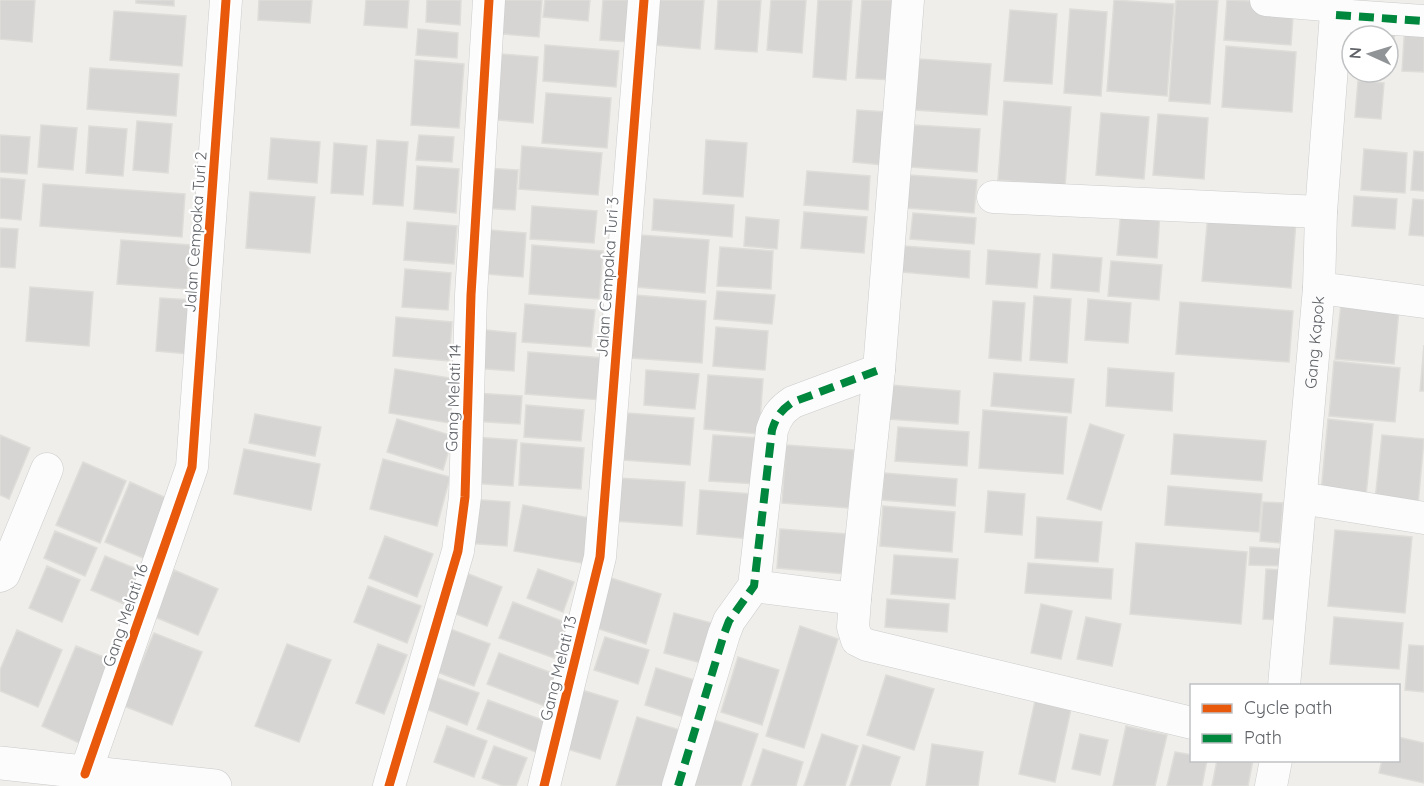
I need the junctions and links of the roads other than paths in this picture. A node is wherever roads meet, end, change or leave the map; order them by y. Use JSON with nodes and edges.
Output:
{"nodes":[{"id":1,"x":226,"y":0,"type":"edge"},
{"id":2,"x":489,"y":0,"type":"edge"},
{"id":3,"x":644,"y":0,"type":"edge"},
{"id":4,"x":908,"y":0,"type":"edge"},
{"id":5,"x":1266,"y":0,"type":"edge"},
{"id":6,"x":1336,"y":7,"type":"edge"},
{"id":7,"x":1424,"y":21,"type":"edge"},
{"id":8,"x":993,"y":197,"type":"dead end"},
{"id":9,"x":1320,"y":212,"type":"junction"},
{"id":10,"x":1318,"y":288,"type":"junction"},
{"id":11,"x":1424,"y":302,"type":"edge"},
{"id":12,"x":879,"y":370,"type":"junction"},
{"id":13,"x":192,"y":467,"type":"joint"},
{"id":14,"x":47,"y":469,"type":"dead end"},
{"id":15,"x":1300,"y":498,"type":"junction"},
{"id":16,"x":1424,"y":518,"type":"edge"},
{"id":17,"x":600,"y":557,"type":"joint"},
{"id":18,"x":0,"y":576,"type":"edge"},
{"id":19,"x":754,"y":586,"type":"junction"},
{"id":20,"x":855,"y":599,"type":"junction"},
{"id":21,"x":1284,"y":684,"type":"edge"},
{"id":22,"x":1190,"y":723,"type":"edge"},
{"id":23,"x":1276,"y":762,"type":"edge"},
{"id":24,"x":0,"y":763,"type":"edge"},
{"id":25,"x":86,"y":774,"type":"junction"},
{"id":26,"x":215,"y":786,"type":"edge"},
{"id":27,"x":388,"y":786,"type":"edge"},
{"id":28,"x":544,"y":786,"type":"edge"},
{"id":29,"x":678,"y":786,"type":"edge"},
{"id":30,"x":1271,"y":786,"type":"edge"}],
"edges":[{"from":1,"to":13,"type":"street","name":"Jalan Cempaka Turi 2"},
{"from":2,"to":27,"type":"street","name":"Gang Melati 14"},
{"from":3,"to":17,"type":"street","name":"Jalan Cempaka Turi 3"},
{"from":4,"to":12,"type":"street"},
{"from":5,"to":6,"type":"street"},
{"from":6,"to":7,"type":"street"},
{"from":6,"to":9,"type":"street","name":"Gang Kapok"},
{"from":8,"to":9,"type":"street"},
{"from":9,"to":10,"type":"street","name":"Gang Kapok"},
{"from":10,"to":11,"type":"street"},
{"from":10,"to":15,"type":"street","name":"Gang Kapok"},
{"from":12,"to":19,"type":"street"},
{"from":12,"to":20,"type":"street"},
{"from":13,"to":25,"type":"street","name":"Gang Melati 16"},
{"from":14,"to":18,"type":"street"},
{"from":15,"to":16,"type":"street"},
{"from":15,"to":21,"type":"street","name":"Gang Kapok"},
{"from":17,"to":28,"type":"street","name":"Gang Melati 13"},
{"from":19,"to":20,"type":"street"},
{"from":19,"to":29,"type":"street"},
{"from":20,"to":22,"type":"street"},
{"from":23,"to":30,"type":"street"},
{"from":24,"to":25,"type":"street"},
{"from":25,"to":26,"type":"street"}]}
